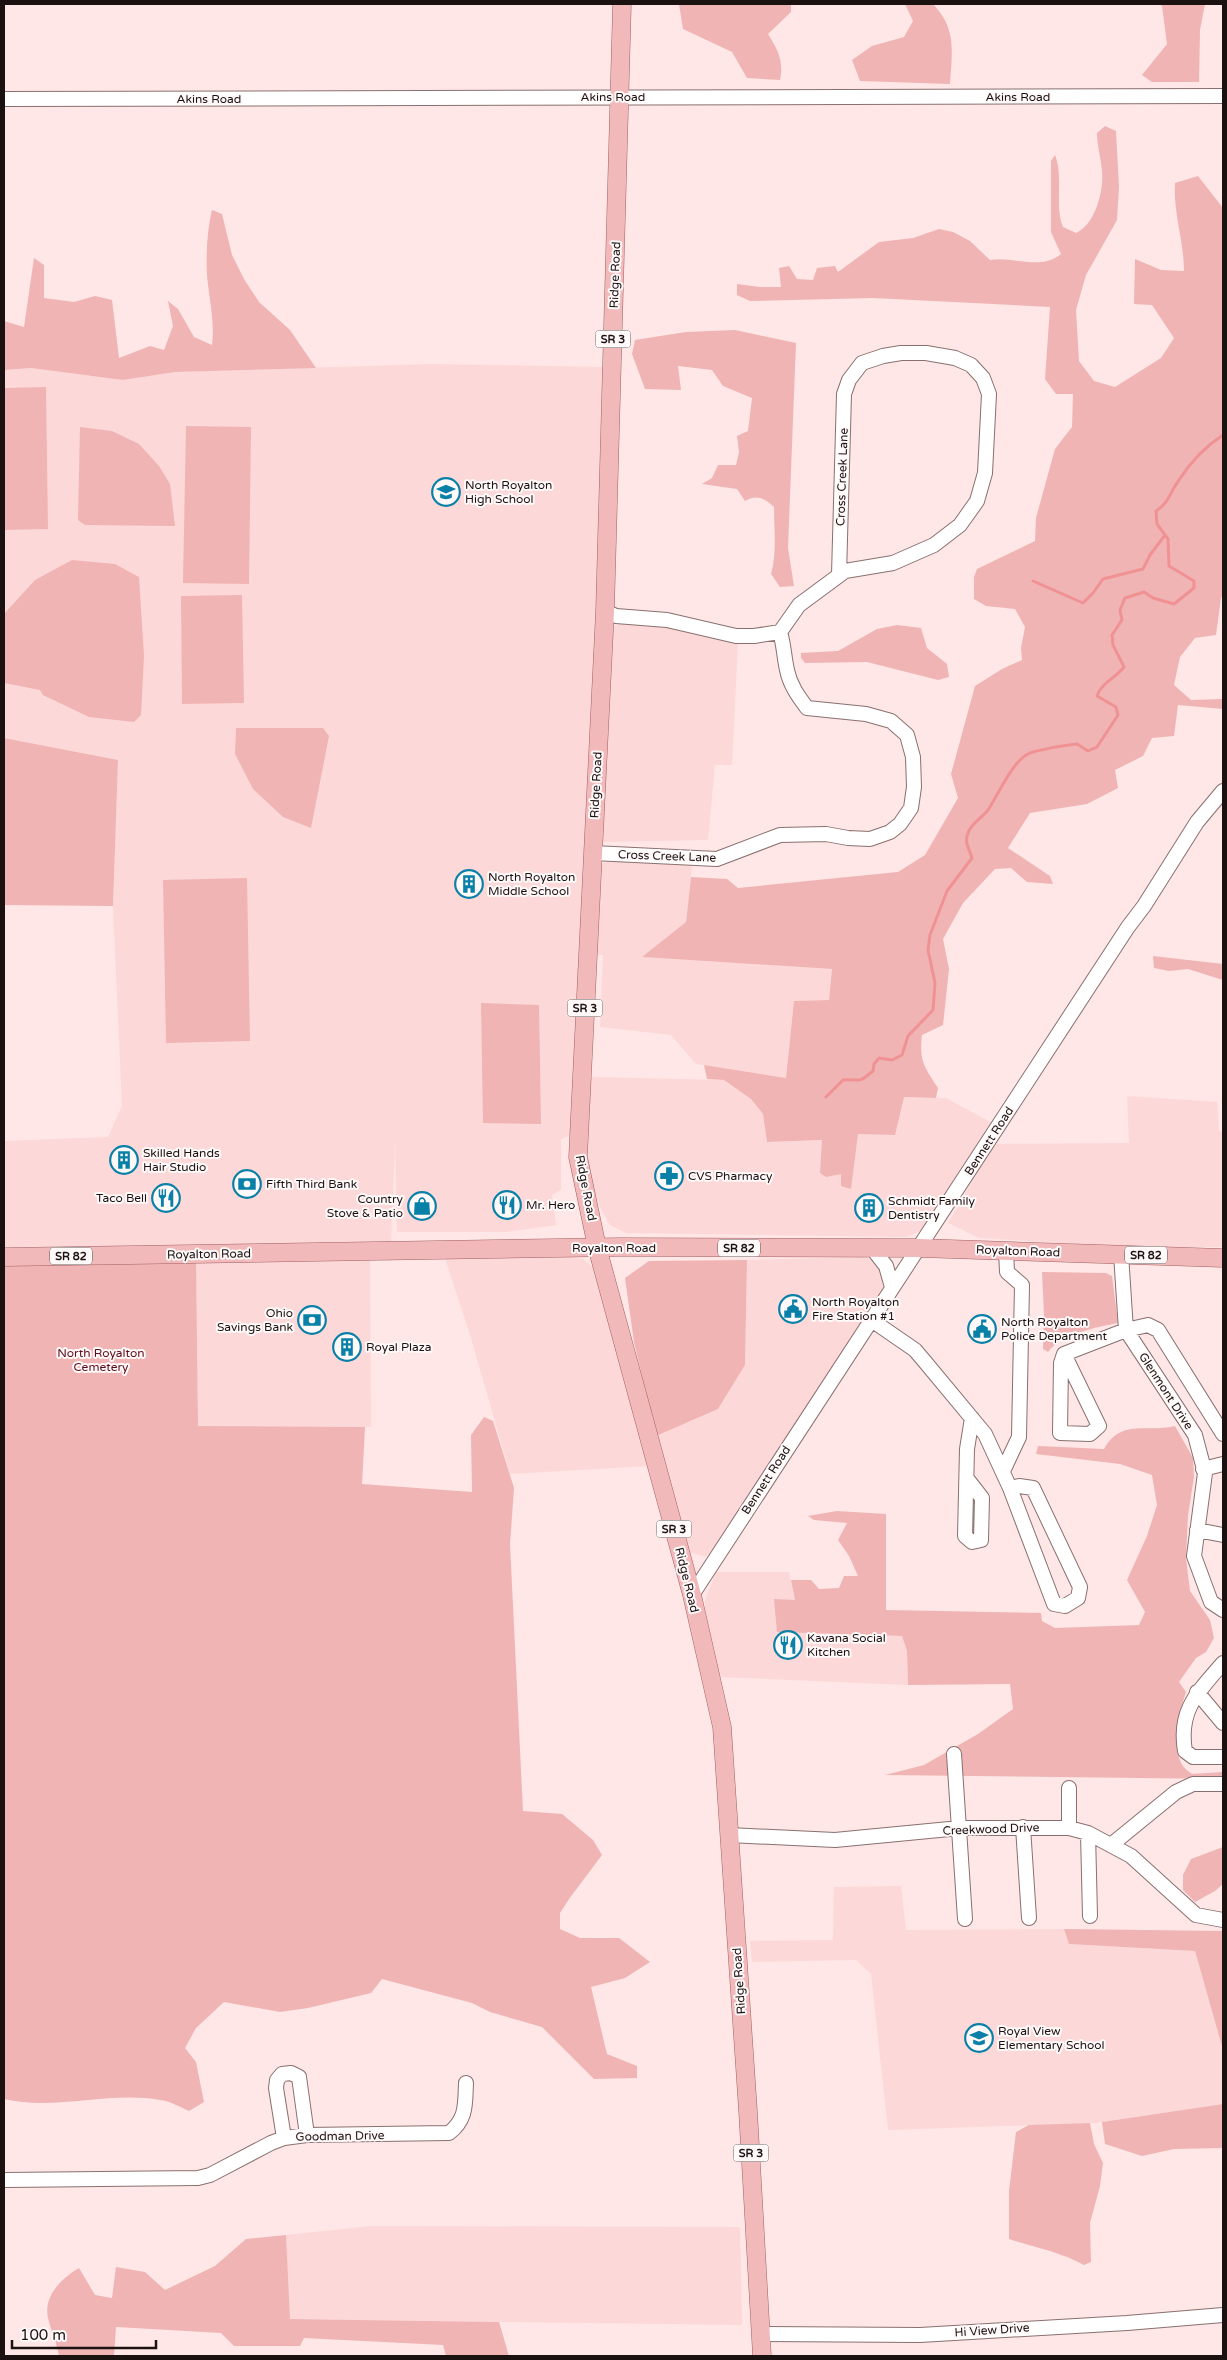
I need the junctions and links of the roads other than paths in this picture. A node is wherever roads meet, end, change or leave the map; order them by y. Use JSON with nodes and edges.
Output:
{"nodes":[{"id":1,"x":622,"y":4,"type":"edge"},
{"id":2,"x":620,"y":96,"type":"junction"},
{"id":3,"x":1223,"y":96,"type":"edge"},
{"id":4,"x":4,"y":99,"type":"edge"},
{"id":5,"x":840,"y":575,"type":"junction"},
{"id":6,"x":605,"y":611,"type":"junction"},
{"id":7,"x":780,"y":632,"type":"junction"},
{"id":8,"x":1223,"y":791,"type":"edge"},
{"id":9,"x":593,"y":853,"type":"junction"},
{"id":10,"x":597,"y":1247,"type":"junction"},
{"id":11,"x":872,"y":1248,"type":"junction"},
{"id":12,"x":919,"y":1248,"type":"junction"},
{"id":13,"x":1006,"y":1250,"type":"junction"},
{"id":14,"x":1121,"y":1254,"type":"junction"},
{"id":15,"x":4,"y":1257,"type":"edge"},
{"id":16,"x":1223,"y":1258,"type":"edge"},
{"id":17,"x":892,"y":1287,"type":"junction"},
{"id":18,"x":870,"y":1319,"type":"junction"},
{"id":19,"x":1126,"y":1330,"type":"junction"},
{"id":20,"x":1064,"y":1354,"type":"junction"},
{"id":21,"x":972,"y":1418,"type":"junction"},
{"id":22,"x":1223,"y":1434,"type":"edge"},
{"id":23,"x":1223,"y":1464,"type":"edge"},
{"id":24,"x":1204,"y":1469,"type":"junction"},
{"id":25,"x":1003,"y":1471,"type":"junction"},
{"id":26,"x":968,"y":1480,"type":"dead end"},
{"id":27,"x":1010,"y":1488,"type":"junction"},
{"id":28,"x":1197,"y":1530,"type":"junction"},
{"id":29,"x":1223,"y":1535,"type":"edge"},
{"id":30,"x":692,"y":1594,"type":"junction"},
{"id":31,"x":1223,"y":1610,"type":"edge"},
{"id":32,"x":1223,"y":1663,"type":"edge"},
{"id":33,"x":1198,"y":1692,"type":"junction"},
{"id":34,"x":1223,"y":1723,"type":"edge"},
{"id":35,"x":954,"y":1754,"type":"dead end"},
{"id":36,"x":1223,"y":1757,"type":"edge"},
{"id":37,"x":1223,"y":1784,"type":"edge"},
{"id":38,"x":1069,"y":1788,"type":"dead end"},
{"id":39,"x":1023,"y":1827,"type":"junction"},
{"id":40,"x":960,"y":1828,"type":"junction"},
{"id":41,"x":1069,"y":1828,"type":"junction"},
{"id":42,"x":1088,"y":1833,"type":"junction"},
{"id":43,"x":729,"y":1835,"type":"junction"},
{"id":44,"x":1111,"y":1845,"type":"junction"},
{"id":45,"x":1090,"y":1916,"type":"dead end"},
{"id":46,"x":1029,"y":1918,"type":"dead end"},
{"id":47,"x":965,"y":1919,"type":"dead end"},
{"id":48,"x":1223,"y":1920,"type":"edge"},
{"id":49,"x":466,"y":2083,"type":"dead end"},
{"id":50,"x":307,"y":2135,"type":"junction"},
{"id":51,"x":284,"y":2138,"type":"junction"},
{"id":52,"x":4,"y":2180,"type":"edge"},
{"id":53,"x":1223,"y":2314,"type":"edge"},
{"id":54,"x":760,"y":2334,"type":"junction"},
{"id":55,"x":762,"y":2356,"type":"edge"}],
"edges":[{"from":1,"to":2,"type":"main road","name":"Ridge Road","number":"SR 3"},
{"from":2,"to":3,"type":"street","name":"Akins Road"},
{"from":2,"to":4,"type":"street","name":"Akins Road"},
{"from":2,"to":6,"type":"main road","name":"Ridge Road","number":"SR 3"},
{"from":5,"to":5,"type":"street","name":"Cross Creek Lane"},
{"from":5,"to":7,"type":"street"},
{"from":6,"to":7,"type":"street"},
{"from":6,"to":9,"type":"main road","name":"Ridge Road","number":"SR 3"},
{"from":7,"to":9,"type":"street","name":"Cross Creek Lane"},
{"from":8,"to":12,"type":"street","name":"Bennett Road"},
{"from":9,"to":10,"type":"main road","name":"Ridge Road","number":"SR 3"},
{"from":10,"to":11,"type":"main road","name":"Royalton Road","number":"SR 82"},
{"from":10,"to":15,"type":"main road","name":"Royalton Road","number":"SR 82"},
{"from":10,"to":30,"type":"main road","name":"Ridge Road","number":"SR 3"},
{"from":11,"to":12,"type":"main road","name":"Royalton Road","number":"SR 82"},
{"from":11,"to":17,"type":"street"},
{"from":12,"to":13,"type":"main road","name":"Royalton Road","number":"SR 82"},
{"from":12,"to":17,"type":"street","name":"Bennett Road"},
{"from":13,"to":14,"type":"main road","name":"Royalton Road","number":"SR 82"},
{"from":13,"to":25,"type":"street"},
{"from":14,"to":16,"type":"main road","name":"Royalton Road","number":"SR 82"},
{"from":14,"to":19,"type":"street","name":"Glenmont Drive"},
{"from":17,"to":18,"type":"street","name":"Bennett Road"},
{"from":18,"to":21,"type":"street"},
{"from":18,"to":30,"type":"street","name":"Bennett Road"},
{"from":19,"to":20,"type":"street"},
{"from":19,"to":22,"type":"street"},
{"from":19,"to":24,"type":"street","name":"Glenmont Drive"},
{"from":20,"to":20,"type":"street"},
{"from":21,"to":25,"type":"street"},
{"from":21,"to":26,"type":"street"},
{"from":23,"to":24,"type":"street"},
{"from":24,"to":28,"type":"street","name":"Glenmont Drive"},
{"from":25,"to":27,"type":"street"},
{"from":27,"to":27,"type":"street"},
{"from":28,"to":29,"type":"street"},
{"from":28,"to":31,"type":"street","name":"Glenmont Drive"},
{"from":30,"to":43,"type":"main road","name":"Ridge Road","number":"SR 3"},
{"from":32,"to":33,"type":"street"},
{"from":33,"to":34,"type":"street"},
{"from":33,"to":36,"type":"street"},
{"from":35,"to":40,"type":"street"},
{"from":37,"to":44,"type":"street"},
{"from":38,"to":41,"type":"street"},
{"from":39,"to":40,"type":"street","name":"Creekwood Drive"},
{"from":39,"to":41,"type":"street","name":"Creekwood Drive"},
{"from":39,"to":46,"type":"street"},
{"from":40,"to":43,"type":"street","name":"Creekwood Drive"},
{"from":40,"to":47,"type":"street"},
{"from":41,"to":42,"type":"street","name":"Creekwood Drive"},
{"from":42,"to":44,"type":"street","name":"Creekwood Drive"},
{"from":42,"to":45,"type":"street"},
{"from":43,"to":54,"type":"main road","name":"Ridge Road","number":"SR 3"},
{"from":44,"to":48,"type":"street","name":"Creekwood Drive"},
{"from":49,"to":50,"type":"street","name":"Goodman Drive"},
{"from":50,"to":51,"type":"street","name":"Goodman Drive"},
{"from":50,"to":51,"type":"street"},
{"from":51,"to":52,"type":"street","name":"Goodman Drive"},
{"from":53,"to":54,"type":"street","name":"Hi View Drive"},
{"from":54,"to":55,"type":"main road","name":"Ridge Road","number":"SR 3"}]}
